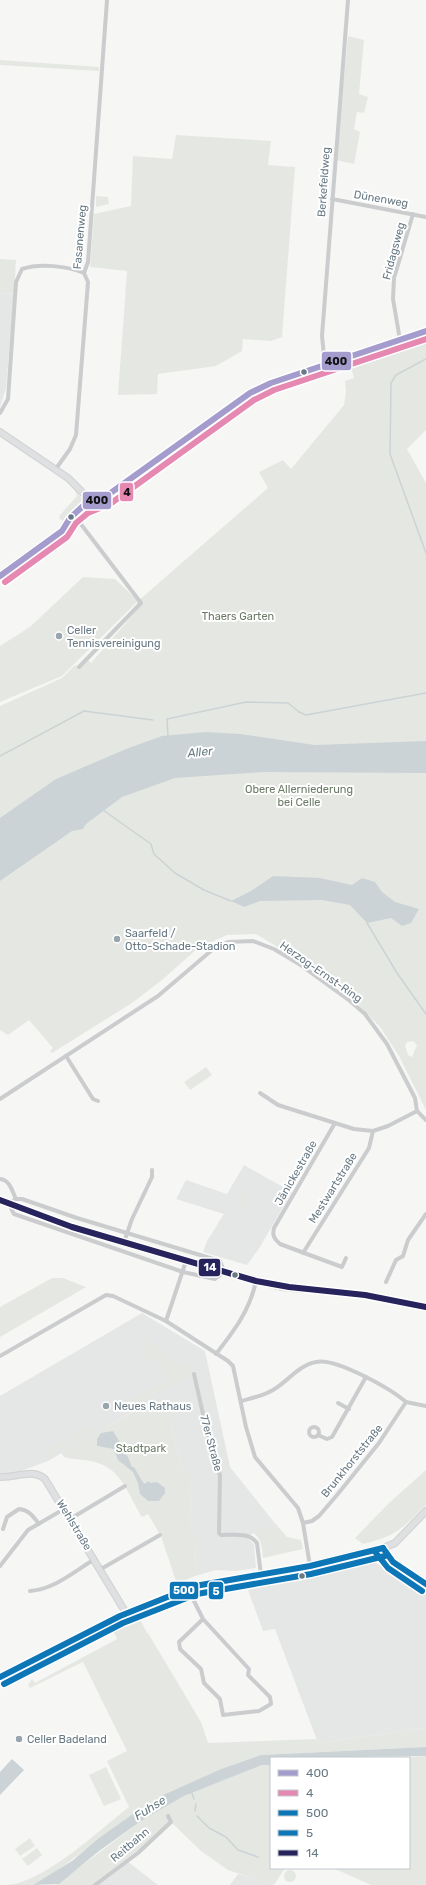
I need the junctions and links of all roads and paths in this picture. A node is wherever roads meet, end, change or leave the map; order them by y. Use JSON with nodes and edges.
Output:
{"nodes":[{"id":1,"x":107,"y":0,"type":"edge"},
{"id":2,"x":348,"y":0,"type":"edge"},
{"id":3,"x":332,"y":200,"type":"junction"},
{"id":4,"x":412,"y":214,"type":"junction"},
{"id":5,"x":426,"y":217,"type":"edge"},
{"id":6,"x":84,"y":273,"type":"junction"},
{"id":7,"x":426,"y":331,"type":"edge"},
{"id":8,"x":400,"y":340,"type":"junction"},
{"id":9,"x":324,"y":365,"type":"junction"},
{"id":10,"x":0,"y":413,"type":"edge"},
{"id":11,"x":0,"y":432,"type":"edge"},
{"id":12,"x":55,"y":470,"type":"junction"},
{"id":13,"x":93,"y":500,"type":"junction"},
{"id":14,"x":77,"y":519,"type":"junction"},
{"id":15,"x":0,"y":576,"type":"edge"},
{"id":16,"x":79,"y":667,"type":"dead end"},
{"id":17,"x":66,"y":1056,"type":"junction"},
{"id":18,"x":260,"y":1093,"type":"dead end"},
{"id":19,"x":0,"y":1099,"type":"edge"},
{"id":20,"x":98,"y":1100,"type":"dead end"},
{"id":21,"x":417,"y":1111,"type":"junction"},
{"id":22,"x":426,"y":1120,"type":"edge"},
{"id":23,"x":335,"y":1123,"type":"junction"},
{"id":24,"x":373,"y":1131,"type":"junction"},
{"id":25,"x":152,"y":1170,"type":"dead end"},
{"id":26,"x":0,"y":1179,"type":"edge"},
{"id":27,"x":16,"y":1199,"type":"junction"},
{"id":28,"x":0,"y":1200,"type":"edge"},
{"id":29,"x":9,"y":1204,"type":"junction"},
{"id":30,"x":426,"y":1214,"type":"edge"},
{"id":31,"x":51,"y":1223,"type":"junction"},
{"id":32,"x":127,"y":1233,"type":"junction"},
{"id":33,"x":124,"y":1242,"type":"junction"},
{"id":34,"x":131,"y":1244,"type":"junction"},
{"id":35,"x":128,"y":1253,"type":"junction"},
{"id":36,"x":303,"y":1253,"type":"junction"},
{"id":37,"x":346,"y":1258,"type":"dead end"},
{"id":38,"x":186,"y":1261,"type":"junction"},
{"id":39,"x":183,"y":1272,"type":"junction"},
{"id":40,"x":224,"y":1272,"type":"junction"},
{"id":41,"x":256,"y":1281,"type":"junction"},
{"id":42,"x":386,"y":1282,"type":"dead end"},
{"id":43,"x":301,"y":1289,"type":"dead end"},
{"id":44,"x":166,"y":1321,"type":"junction"},
{"id":45,"x":216,"y":1354,"type":"junction"},
{"id":46,"x":0,"y":1356,"type":"edge"},
{"id":47,"x":194,"y":1374,"type":"dead end"},
{"id":48,"x":366,"y":1377,"type":"junction"},
{"id":49,"x":241,"y":1401,"type":"junction"},
{"id":50,"x":406,"y":1402,"type":"junction"},
{"id":51,"x":338,"y":1403,"type":"dead end"},
{"id":52,"x":426,"y":1406,"type":"edge"},
{"id":53,"x":349,"y":1409,"type":"junction"},
{"id":54,"x":318,"y":1435,"type":"dead end"},
{"id":55,"x":0,"y":1477,"type":"edge"},
{"id":56,"x":125,"y":1486,"type":"dead end"},
{"id":57,"x":64,"y":1508,"type":"junction"},
{"id":58,"x":426,"y":1511,"type":"edge"},
{"id":59,"x":70,"y":1518,"type":"junction"},
{"id":60,"x":303,"y":1523,"type":"junction"},
{"id":61,"x":39,"y":1524,"type":"junction"},
{"id":62,"x":3,"y":1529,"type":"dead end"},
{"id":63,"x":160,"y":1535,"type":"dead end"},
{"id":64,"x":383,"y":1548,"type":"junction"},
{"id":65,"x":95,"y":1559,"type":"junction"},
{"id":66,"x":0,"y":1566,"type":"edge"},
{"id":67,"x":310,"y":1566,"type":"junction"},
{"id":68,"x":101,"y":1569,"type":"junction"},
{"id":69,"x":261,"y":1575,"type":"junction"},
{"id":70,"x":426,"y":1584,"type":"edge"},
{"id":71,"x":188,"y":1589,"type":"junction"},
{"id":72,"x":30,"y":1592,"type":"dead end"},
{"id":73,"x":126,"y":1613,"type":"junction"},
{"id":74,"x":203,"y":1619,"type":"junction"},
{"id":75,"x":0,"y":1678,"type":"edge"},
{"id":76,"x":168,"y":1816,"type":"dead end"},
{"id":77,"x":95,"y":1885,"type":"edge"}],
"edges":[{"from":1,"to":6,"type":"street","name":"Fasanenweg"},
{"from":2,"to":3,"type":"street","name":"Berkefeldweg"},
{"from":3,"to":4,"type":"street","name":"Dünenweg"},
{"from":3,"to":9,"type":"street","name":"Berkefeldweg"},
{"from":4,"to":5,"type":"street","name":"Dünenweg"},
{"from":4,"to":8,"type":"street","name":"Fridagsweg"},
{"from":6,"to":10,"type":"street"},
{"from":6,"to":12,"type":"street","name":"Fasanenweg"},
{"from":7,"to":8,"type":"street"},
{"from":8,"to":9,"type":"street"},
{"from":9,"to":13,"type":"street"},
{"from":11,"to":12,"type":"street"},
{"from":12,"to":13,"type":"street"},
{"from":13,"to":14,"type":"street"},
{"from":14,"to":15,"type":"street"},
{"from":14,"to":16,"type":"street"},
{"from":17,"to":19,"type":"street","name":"Herzog-Ernst-Ring"},
{"from":17,"to":20,"type":"street"},
{"from":17,"to":21,"type":"street","name":"Herzog-Ernst-Ring"},
{"from":18,"to":23,"type":"street"},
{"from":21,"to":22,"type":"street","name":"Herzog-Ernst-Ring"},
{"from":21,"to":24,"type":"street"},
{"from":23,"to":24,"type":"street"},
{"from":23,"to":36,"type":"street","name":"Jänickestraße"},
{"from":24,"to":36,"type":"street","name":"Mestwartstraße"},
{"from":25,"to":32,"type":"street"},
{"from":26,"to":27,"type":"street"},
{"from":27,"to":29,"type":"street"},
{"from":27,"to":32,"type":"street"},
{"from":28,"to":29,"type":"main road"},
{"from":29,"to":31,"type":"main road"},
{"from":30,"to":42,"type":"street"},
{"from":31,"to":33,"type":"main road"},
{"from":31,"to":35,"type":"street"},
{"from":32,"to":33,"type":"street"},
{"from":32,"to":40,"type":"street"},
{"from":33,"to":34,"type":"main road"},
{"from":34,"to":35,"type":"street"},
{"from":34,"to":38,"type":"main road"},
{"from":35,"to":39,"type":"street"},
{"from":36,"to":37,"type":"street"},
{"from":38,"to":39,"type":"street"},
{"from":38,"to":40,"type":"main road"},
{"from":39,"to":40,"type":"street"},
{"from":39,"to":44,"type":"street"},
{"from":40,"to":41,"type":"main road"},
{"from":41,"to":43,"type":"main road"},
{"from":41,"to":45,"type":"street"},
{"from":44,"to":45,"type":"street"},
{"from":44,"to":46,"type":"street"},
{"from":45,"to":49,"type":"street"},
{"from":47,"to":69,"type":"street","name":"77er Straße"},
{"from":48,"to":49,"type":"street"},
{"from":48,"to":50,"type":"street"},
{"from":48,"to":53,"type":"street"},
{"from":49,"to":60,"type":"street"},
{"from":50,"to":52,"type":"street"},
{"from":50,"to":60,"type":"street","name":"Brunkhorststraße"},
{"from":51,"to":53,"type":"street"},
{"from":53,"to":54,"type":"street"},
{"from":55,"to":57,"type":"street","name":"Wehlstraße"},
{"from":56,"to":59,"type":"street"},
{"from":57,"to":59,"type":"street","name":"Wehlstraße"},
{"from":57,"to":61,"type":"street"},
{"from":58,"to":64,"type":"street"},
{"from":59,"to":65,"type":"street","name":"Wehlstraße"},
{"from":60,"to":67,"type":"street"},
{"from":61,"to":62,"type":"street"},
{"from":61,"to":66,"type":"street"},
{"from":63,"to":68,"type":"street"},
{"from":64,"to":67,"type":"street"},
{"from":64,"to":70,"type":"street"},
{"from":65,"to":68,"type":"street","name":"Wehlstraße"},
{"from":65,"to":72,"type":"street"},
{"from":67,"to":69,"type":"street"},
{"from":68,"to":73,"type":"street","name":"Wehlstraße"},
{"from":69,"to":71,"type":"street"},
{"from":71,"to":73,"type":"street"},
{"from":71,"to":74,"type":"street"},
{"from":73,"to":75,"type":"street"},
{"from":74,"to":74,"type":"street"},
{"from":76,"to":77,"type":"street","name":"Reitbahn"}]}
